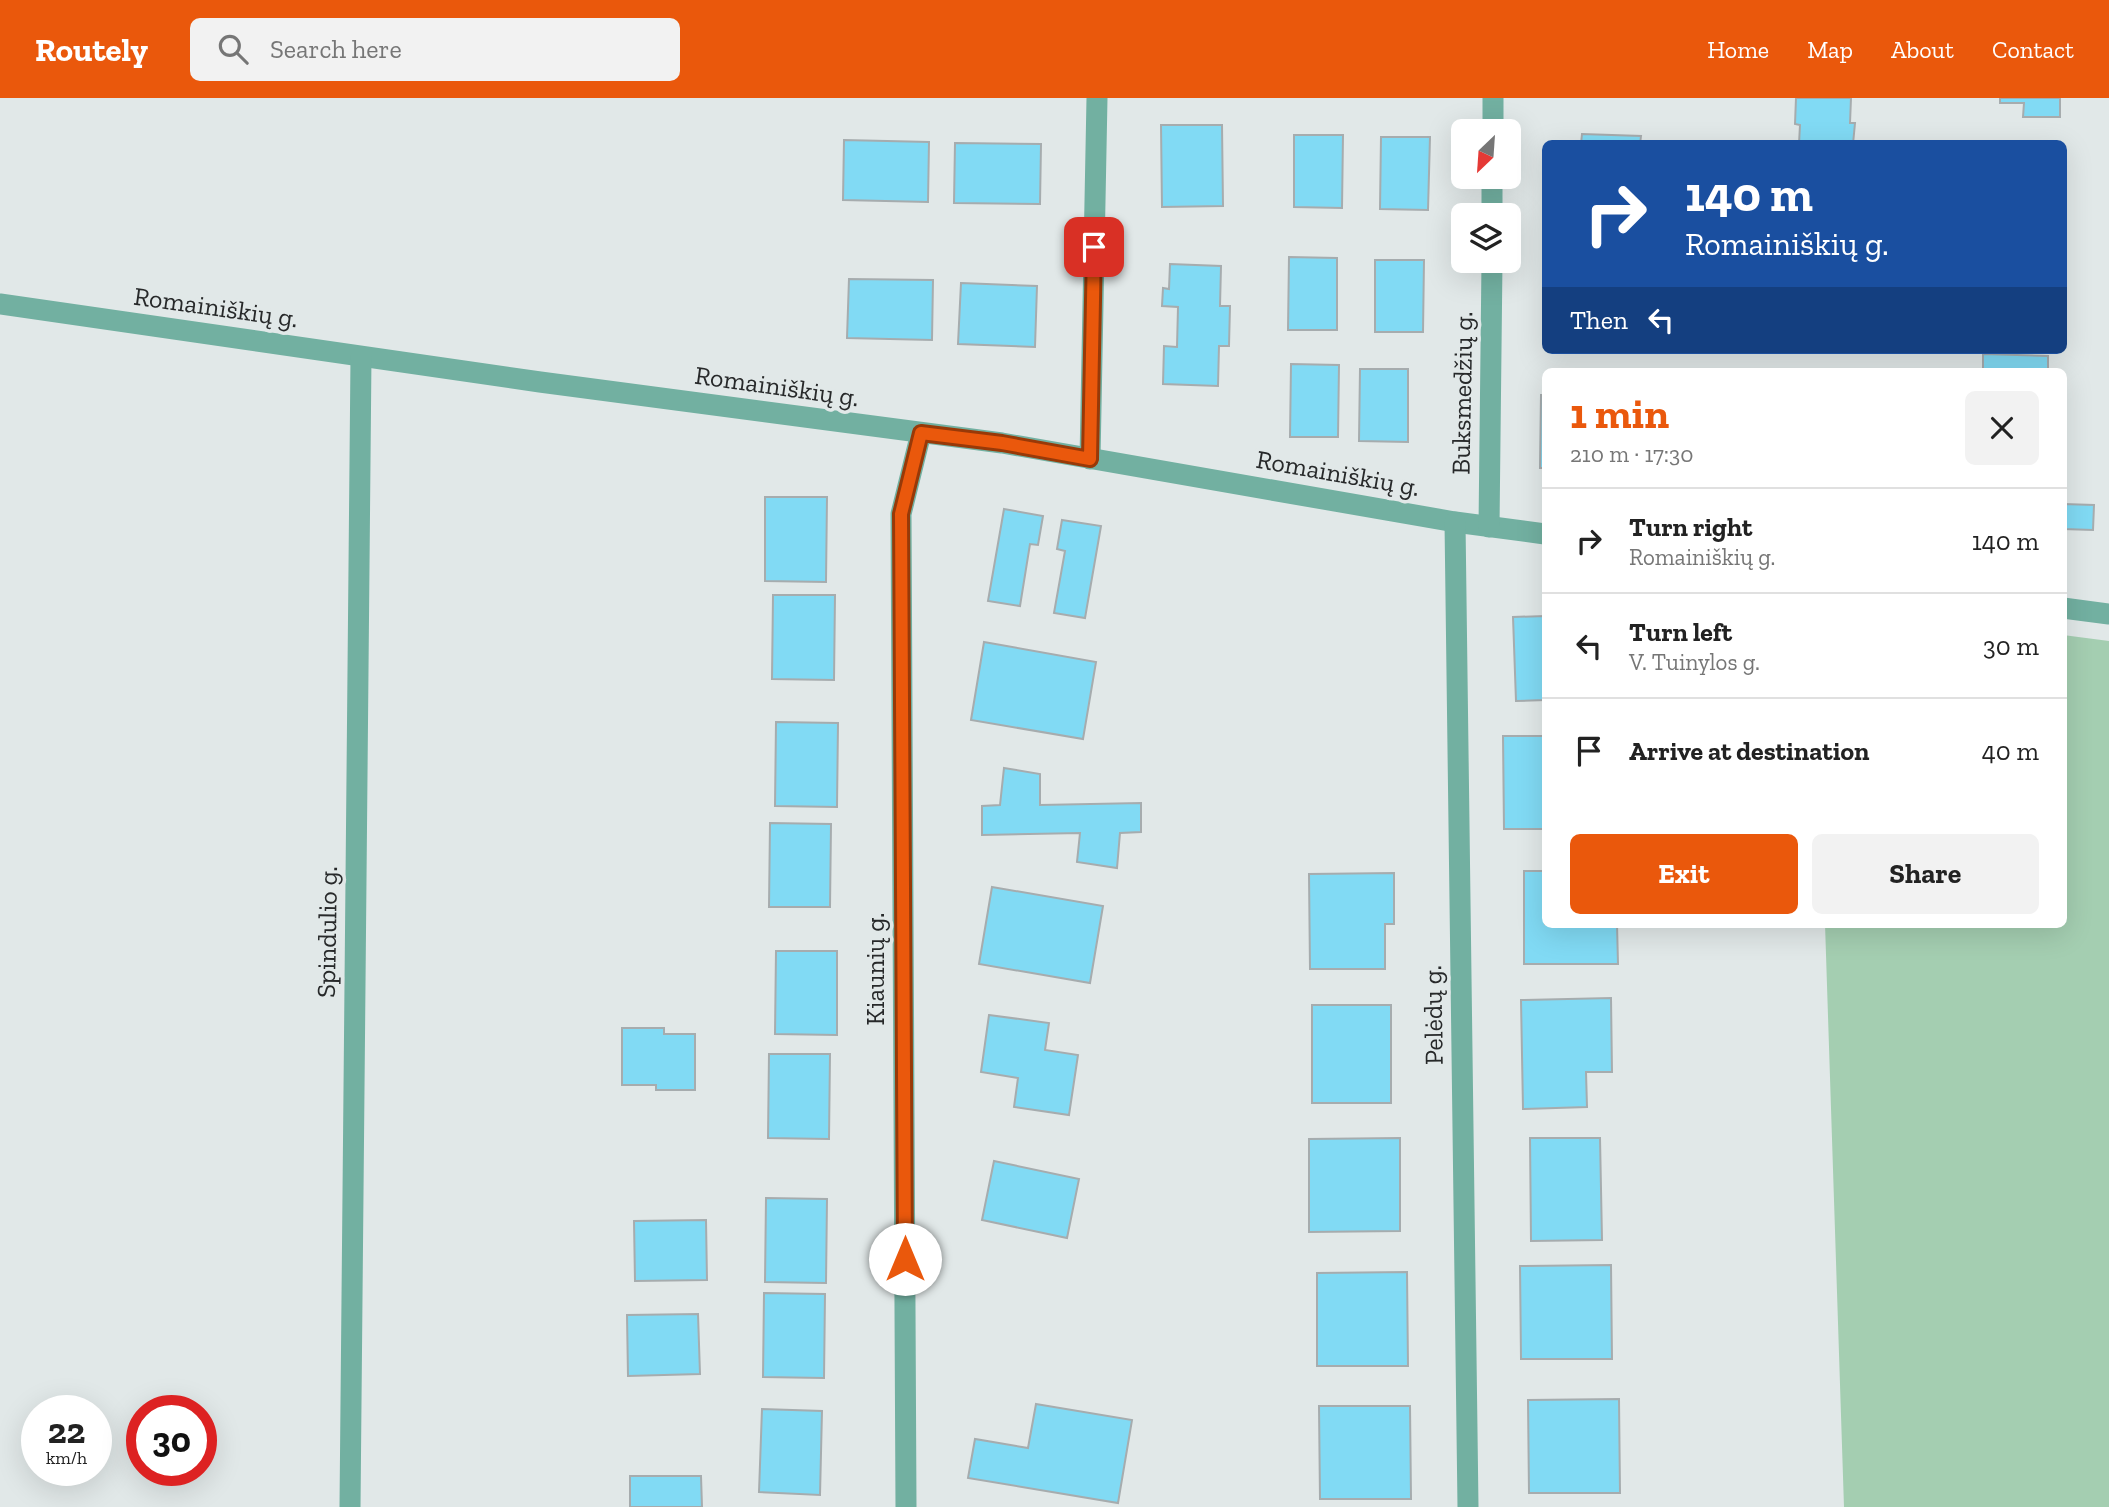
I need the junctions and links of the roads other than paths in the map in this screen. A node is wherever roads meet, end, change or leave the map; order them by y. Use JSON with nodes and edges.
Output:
{"nodes":[{"id":1,"x":1097,"y":98,"type":"edge"},
{"id":2,"x":1493,"y":98,"type":"edge"},
{"id":3,"x":1493,"y":119,"type":"edge"},
{"id":4,"x":1492,"y":273,"type":"edge"},
{"id":5,"x":0,"y":304,"type":"edge"},
{"id":6,"x":361,"y":357,"type":"junction"},
{"id":7,"x":921,"y":433,"type":"junction"},
{"id":8,"x":1090,"y":459,"type":"junction"},
{"id":9,"x":1455,"y":522,"type":"junction"},
{"id":10,"x":1489,"y":527,"type":"junction"},
{"id":11,"x":1542,"y":534,"type":"edge"},
{"id":12,"x":2067,"y":609,"type":"edge"},
{"id":13,"x":2109,"y":614,"type":"edge"},
{"id":14,"x":350,"y":1507,"type":"edge"},
{"id":15,"x":906,"y":1507,"type":"edge"},
{"id":16,"x":1468,"y":1507,"type":"edge"}],
"edges":[{"from":1,"to":8,"type":"street"},
{"from":2,"to":3,"type":"street"},
{"from":4,"to":10,"type":"street","name":"Buksmedžių g."},
{"from":5,"to":6,"type":"street","name":"Romainiškių g."},
{"from":6,"to":7,"type":"street","name":"Romainiškių g."},
{"from":6,"to":14,"type":"street","name":"Spindulio g."},
{"from":7,"to":8,"type":"street","name":"Romainiškių g."},
{"from":7,"to":15,"type":"street","name":"Kiaunių g."},
{"from":8,"to":9,"type":"street","name":"Romainiškių g."},
{"from":9,"to":10,"type":"street","name":"Romainiškių g."},
{"from":9,"to":16,"type":"street","name":"Pelėdų g."},
{"from":10,"to":11,"type":"street","name":"Romainiškių g."},
{"from":12,"to":13,"type":"street"}]}
